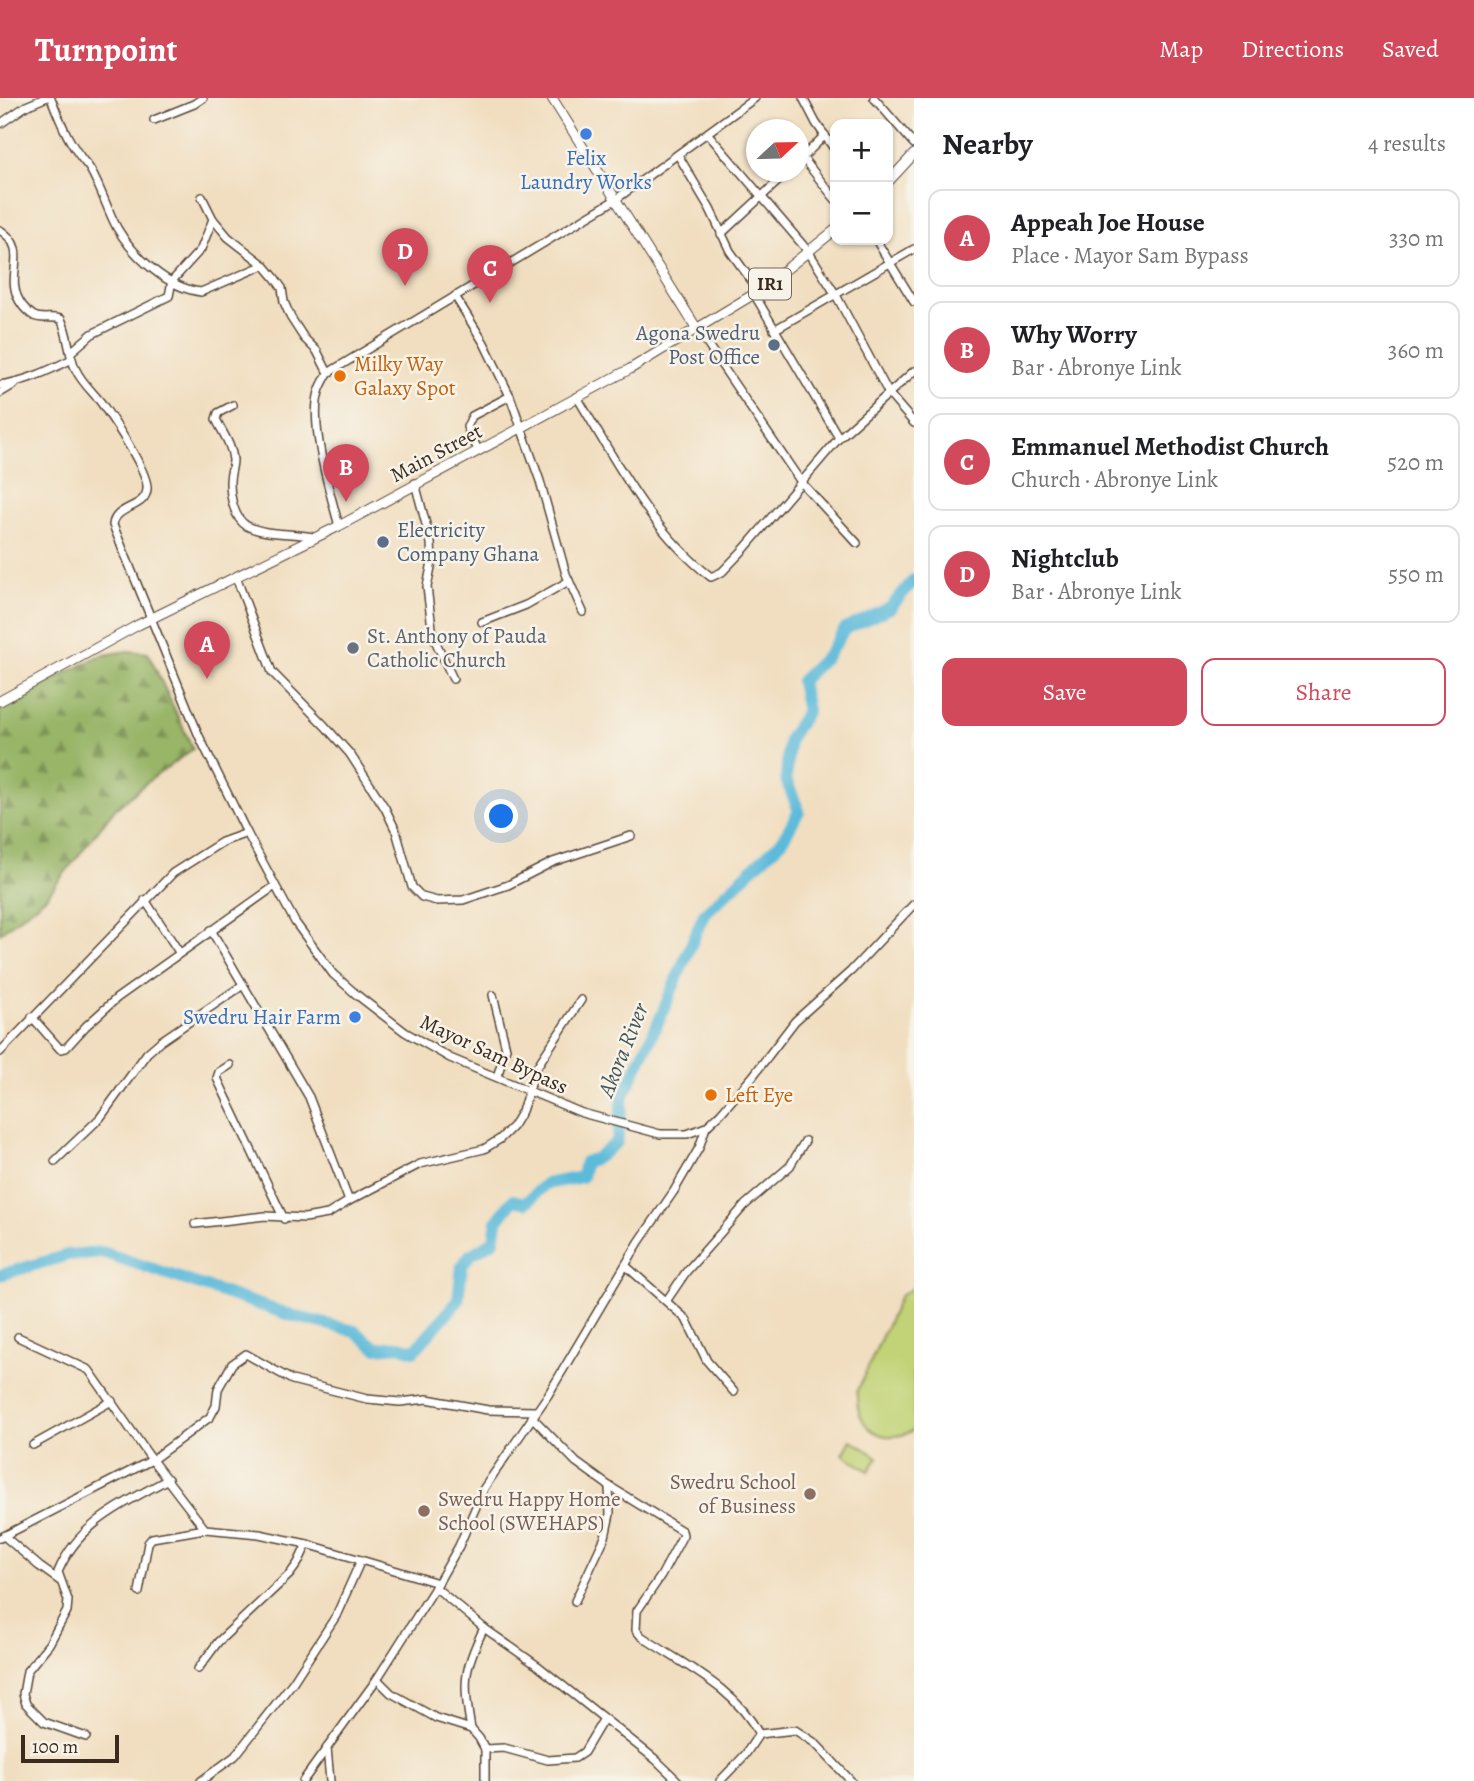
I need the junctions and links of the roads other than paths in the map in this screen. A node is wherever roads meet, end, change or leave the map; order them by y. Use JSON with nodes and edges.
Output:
{"nodes":[{"id":1,"x":45,"y":98,"type":"edge"},
{"id":2,"x":51,"y":98,"type":"edge"},
{"id":3,"x":203,"y":98,"type":"edge"},
{"id":4,"x":552,"y":98,"type":"edge"},
{"id":5,"x":755,"y":98,"type":"edge"},
{"id":6,"x":803,"y":98,"type":"edge"},
{"id":7,"x":874,"y":98,"type":"edge"},
{"id":8,"x":154,"y":120,"type":"dead end"},
{"id":9,"x":0,"y":124,"type":"edge"},
{"id":10,"x":708,"y":134,"type":"junction"},
{"id":11,"x":825,"y":135,"type":"junction"},
{"id":12,"x":830,"y":142,"type":"edge"},
{"id":13,"x":914,"y":144,"type":"edge"},
{"id":14,"x":809,"y":151,"type":"edge"},
{"id":15,"x":914,"y":154,"type":"edge"},
{"id":16,"x":678,"y":155,"type":"junction"},
{"id":17,"x":809,"y":168,"type":"edge"},
{"id":18,"x":893,"y":177,"type":"edge"},
{"id":19,"x":778,"y":182,"type":"edge"},
{"id":20,"x":830,"y":193,"type":"edge"},
{"id":21,"x":202,"y":198,"type":"dead end"},
{"id":22,"x":762,"y":198,"type":"junction"},
{"id":23,"x":615,"y":200,"type":"junction"},
{"id":24,"x":213,"y":219,"type":"junction"},
{"id":25,"x":0,"y":230,"type":"edge"},
{"id":26,"x":721,"y":234,"type":"junction"},
{"id":27,"x":830,"y":234,"type":"edge"},
{"id":28,"x":879,"y":245,"type":"edge"},
{"id":29,"x":914,"y":249,"type":"edge"},
{"id":30,"x":808,"y":251,"type":"junction"},
{"id":31,"x":892,"y":263,"type":"junction"},
{"id":32,"x":264,"y":265,"type":"junction"},
{"id":33,"x":172,"y":281,"type":"junction"},
{"id":34,"x":756,"y":293,"type":"junction"},
{"id":35,"x":836,"y":295,"type":"junction"},
{"id":36,"x":455,"y":296,"type":"junction"},
{"id":37,"x":914,"y":302,"type":"edge"},
{"id":38,"x":697,"y":329,"type":"junction"},
{"id":39,"x":774,"y":330,"type":"junction"},
{"id":40,"x":72,"y":356,"type":"junction"},
{"id":41,"x":914,"y":372,"type":"edge"},
{"id":42,"x":328,"y":373,"type":"junction"},
{"id":43,"x":18,"y":382,"type":"junction"},
{"id":44,"x":0,"y":384,"type":"edge"},
{"id":45,"x":0,"y":393,"type":"edge"},
{"id":46,"x":889,"y":394,"type":"junction"},
{"id":47,"x":510,"y":396,"type":"junction"},
{"id":48,"x":577,"y":397,"type":"junction"},
{"id":49,"x":233,"y":405,"type":"dead end"},
{"id":50,"x":914,"y":423,"type":"edge"},
{"id":51,"x":522,"y":427,"type":"junction"},
{"id":52,"x":839,"y":438,"type":"junction"},
{"id":53,"x":478,"y":450,"type":"junction"},
{"id":54,"x":801,"y":482,"type":"junction"},
{"id":55,"x":415,"y":483,"type":"junction"},
{"id":56,"x":339,"y":526,"type":"junction"},
{"id":57,"x":313,"y":537,"type":"junction"},
{"id":58,"x":857,"y":542,"type":"dead end"},
{"id":59,"x":236,"y":577,"type":"junction"},
{"id":60,"x":569,"y":581,"type":"junction"},
{"id":61,"x":583,"y":612,"type":"dead end"},
{"id":62,"x":152,"y":619,"type":"junction"},
{"id":63,"x":482,"y":622,"type":"dead end"},
{"id":64,"x":453,"y":680,"type":"dead end"},
{"id":65,"x":0,"y":701,"type":"edge"},
{"id":66,"x":247,"y":833,"type":"junction"},
{"id":67,"x":631,"y":836,"type":"dead end"},
{"id":68,"x":275,"y":886,"type":"junction"},
{"id":69,"x":145,"y":900,"type":"junction"},
{"id":70,"x":914,"y":904,"type":"edge"},
{"id":71,"x":211,"y":930,"type":"junction"},
{"id":72,"x":179,"y":953,"type":"junction"},
{"id":73,"x":243,"y":985,"type":"junction"},
{"id":74,"x":494,"y":995,"type":"dead end"},
{"id":75,"x":581,"y":1000,"type":"dead end"},
{"id":76,"x":32,"y":1017,"type":"junction"},
{"id":77,"x":0,"y":1052,"type":"edge"},
{"id":78,"x":230,"y":1065,"type":"dead end"},
{"id":79,"x":497,"y":1077,"type":"junction"},
{"id":80,"x":529,"y":1091,"type":"junction"},
{"id":81,"x":706,"y":1127,"type":"junction"},
{"id":82,"x":805,"y":1141,"type":"dead end"},
{"id":83,"x":55,"y":1161,"type":"dead end"},
{"id":84,"x":349,"y":1201,"type":"junction"},
{"id":85,"x":284,"y":1219,"type":"junction"},
{"id":86,"x":195,"y":1224,"type":"dead end"},
{"id":87,"x":626,"y":1266,"type":"junction"},
{"id":88,"x":667,"y":1300,"type":"junction"},
{"id":89,"x":18,"y":1337,"type":"dead end"},
{"id":90,"x":734,"y":1392,"type":"dead end"},
{"id":91,"x":112,"y":1401,"type":"junction"},
{"id":92,"x":534,"y":1414,"type":"junction"},
{"id":93,"x":33,"y":1446,"type":"dead end"},
{"id":94,"x":152,"y":1460,"type":"junction"},
{"id":95,"x":167,"y":1479,"type":"junction"},
{"id":96,"x":609,"y":1486,"type":"junction"},
{"id":97,"x":205,"y":1529,"type":"junction"},
{"id":98,"x":2,"y":1537,"type":"edge"},
{"id":99,"x":307,"y":1544,"type":"junction"},
{"id":100,"x":361,"y":1560,"type":"junction"},
{"id":101,"x":61,"y":1581,"type":"junction"},
{"id":102,"x":437,"y":1585,"type":"junction"},
{"id":103,"x":139,"y":1592,"type":"dead end"},
{"id":104,"x":575,"y":1601,"type":"dead end"},
{"id":105,"x":484,"y":1628,"type":"junction"},
{"id":106,"x":198,"y":1668,"type":"dead end"},
{"id":107,"x":377,"y":1679,"type":"junction"},
{"id":108,"x":603,"y":1720,"type":"junction"},
{"id":109,"x":471,"y":1729,"type":"junction"},
{"id":110,"x":760,"y":1734,"type":"junction"},
{"id":111,"x":86,"y":1737,"type":"dead end"},
{"id":112,"x":327,"y":1747,"type":"junction"},
{"id":113,"x":485,"y":1749,"type":"junction"},
{"id":114,"x":201,"y":1781,"type":"edge"},
{"id":115,"x":303,"y":1781,"type":"edge"},
{"id":116,"x":330,"y":1781,"type":"edge"},
{"id":117,"x":485,"y":1781,"type":"edge"},
{"id":118,"x":678,"y":1781,"type":"edge"},
{"id":119,"x":720,"y":1781,"type":"edge"},
{"id":120,"x":851,"y":1781,"type":"edge"}],
"edges":[{"from":1,"to":9,"type":"street"},
{"from":2,"to":33,"type":"street"},
{"from":3,"to":8,"type":"street"},
{"from":4,"to":23,"type":"main road"},
{"from":5,"to":10,"type":"street"},
{"from":6,"to":11,"type":"street"},
{"from":7,"to":13,"type":"street"},
{"from":10,"to":16,"type":"street"},
{"from":10,"to":22,"type":"street"},
{"from":11,"to":12,"type":"street"},
{"from":11,"to":14,"type":"street"},
{"from":15,"to":18,"type":"main road"},
{"from":16,"to":23,"type":"street"},
{"from":16,"to":26,"type":"street"},
{"from":17,"to":20,"type":"street"},
{"from":19,"to":22,"type":"street"},
{"from":21,"to":24,"type":"street"},
{"from":22,"to":26,"type":"street"},
{"from":22,"to":30,"type":"street"},
{"from":23,"to":36,"type":"street"},
{"from":23,"to":38,"type":"main road"},
{"from":24,"to":32,"type":"street"},
{"from":24,"to":33,"type":"street"},
{"from":25,"to":40,"type":"street"},
{"from":26,"to":34,"type":"street"},
{"from":27,"to":30,"type":"main road","name":"Main Street","number":"IR1"},
{"from":28,"to":31,"type":"street"},
{"from":29,"to":31,"type":"street"},
{"from":30,"to":34,"type":"main road","name":"Main Street","number":"IR1"},
{"from":30,"to":35,"type":"street"},
{"from":31,"to":35,"type":"street"},
{"from":31,"to":37,"type":"street"},
{"from":32,"to":33,"type":"street"},
{"from":32,"to":42,"type":"street"},
{"from":33,"to":40,"type":"street"},
{"from":34,"to":38,"type":"main road","name":"Main Street","number":"IR1"},
{"from":34,"to":39,"type":"street"},
{"from":35,"to":39,"type":"street"},
{"from":35,"to":46,"type":"street"},
{"from":36,"to":42,"type":"street"},
{"from":36,"to":47,"type":"street"},
{"from":38,"to":48,"type":"main road","name":"Main Street"},
{"from":38,"to":54,"type":"street"},
{"from":39,"to":52,"type":"street"},
{"from":40,"to":43,"type":"street"},
{"from":40,"to":62,"type":"street","name":"Mayor Sam Bypass"},
{"from":41,"to":46,"type":"street"},
{"from":42,"to":56,"type":"street"},
{"from":43,"to":44,"type":"street"},
{"from":43,"to":45,"type":"street"},
{"from":46,"to":50,"type":"street"},
{"from":46,"to":52,"type":"street"},
{"from":47,"to":51,"type":"street"},
{"from":47,"to":53,"type":"street"},
{"from":48,"to":51,"type":"main road","name":"Main Street"},
{"from":48,"to":54,"type":"street"},
{"from":49,"to":57,"type":"street"},
{"from":51,"to":53,"type":"main road","name":"Main Street"},
{"from":51,"to":60,"type":"street"},
{"from":52,"to":54,"type":"street"},
{"from":53,"to":55,"type":"main road","name":"Main Street"},
{"from":54,"to":58,"type":"street"},
{"from":55,"to":56,"type":"main road","name":"Main Street"},
{"from":55,"to":64,"type":"street"},
{"from":56,"to":57,"type":"main road","name":"Main Street"},
{"from":57,"to":59,"type":"main road","name":"Main Street"},
{"from":59,"to":62,"type":"main road","name":"Main Street"},
{"from":59,"to":67,"type":"street"},
{"from":60,"to":61,"type":"street"},
{"from":60,"to":63,"type":"street"},
{"from":62,"to":65,"type":"main road","name":"Main Street"},
{"from":62,"to":66,"type":"street","name":"Mayor Sam Bypass"},
{"from":66,"to":68,"type":"street","name":"Mayor Sam Bypass"},
{"from":66,"to":69,"type":"street"},
{"from":68,"to":71,"type":"street"},
{"from":68,"to":79,"type":"street","name":"Mayor Sam Bypass"},
{"from":69,"to":72,"type":"street"},
{"from":69,"to":76,"type":"street"},
{"from":70,"to":81,"type":"street"},
{"from":71,"to":72,"type":"street"},
{"from":71,"to":73,"type":"street"},
{"from":72,"to":76,"type":"street"},
{"from":73,"to":83,"type":"street"},
{"from":73,"to":84,"type":"street"},
{"from":74,"to":79,"type":"street"},
{"from":75,"to":80,"type":"street"},
{"from":76,"to":77,"type":"street"},
{"from":78,"to":85,"type":"street"},
{"from":79,"to":80,"type":"street","name":"Mayor Sam Bypass"},
{"from":80,"to":81,"type":"street","name":"Mayor Sam Bypass"},
{"from":80,"to":84,"type":"street"},
{"from":81,"to":87,"type":"street"},
{"from":82,"to":88,"type":"street"},
{"from":84,"to":85,"type":"street"},
{"from":85,"to":86,"type":"street"},
{"from":87,"to":88,"type":"street"},
{"from":87,"to":92,"type":"street"},
{"from":88,"to":90,"type":"street"},
{"from":89,"to":91,"type":"street"},
{"from":91,"to":93,"type":"street"},
{"from":91,"to":94,"type":"street"},
{"from":92,"to":94,"type":"street"},
{"from":92,"to":96,"type":"street"},
{"from":92,"to":102,"type":"street"},
{"from":94,"to":95,"type":"street"},
{"from":94,"to":98,"type":"street"},
{"from":95,"to":97,"type":"street"},
{"from":95,"to":101,"type":"street"},
{"from":96,"to":104,"type":"street"},
{"from":96,"to":110,"type":"street"},
{"from":97,"to":99,"type":"street"},
{"from":97,"to":103,"type":"street"},
{"from":98,"to":101,"type":"street"},
{"from":99,"to":100,"type":"street"},
{"from":99,"to":106,"type":"street"},
{"from":100,"to":102,"type":"street"},
{"from":100,"to":114,"type":"street"},
{"from":101,"to":111,"type":"street"},
{"from":102,"to":105,"type":"street"},
{"from":102,"to":107,"type":"street"},
{"from":105,"to":108,"type":"street"},
{"from":105,"to":109,"type":"street"},
{"from":107,"to":109,"type":"street"},
{"from":107,"to":112,"type":"street"},
{"from":108,"to":113,"type":"street"},
{"from":108,"to":118,"type":"street"},
{"from":109,"to":113,"type":"street"},
{"from":110,"to":119,"type":"street"},
{"from":110,"to":120,"type":"street"},
{"from":112,"to":115,"type":"street"},
{"from":112,"to":116,"type":"street"},
{"from":113,"to":117,"type":"street"}]}
